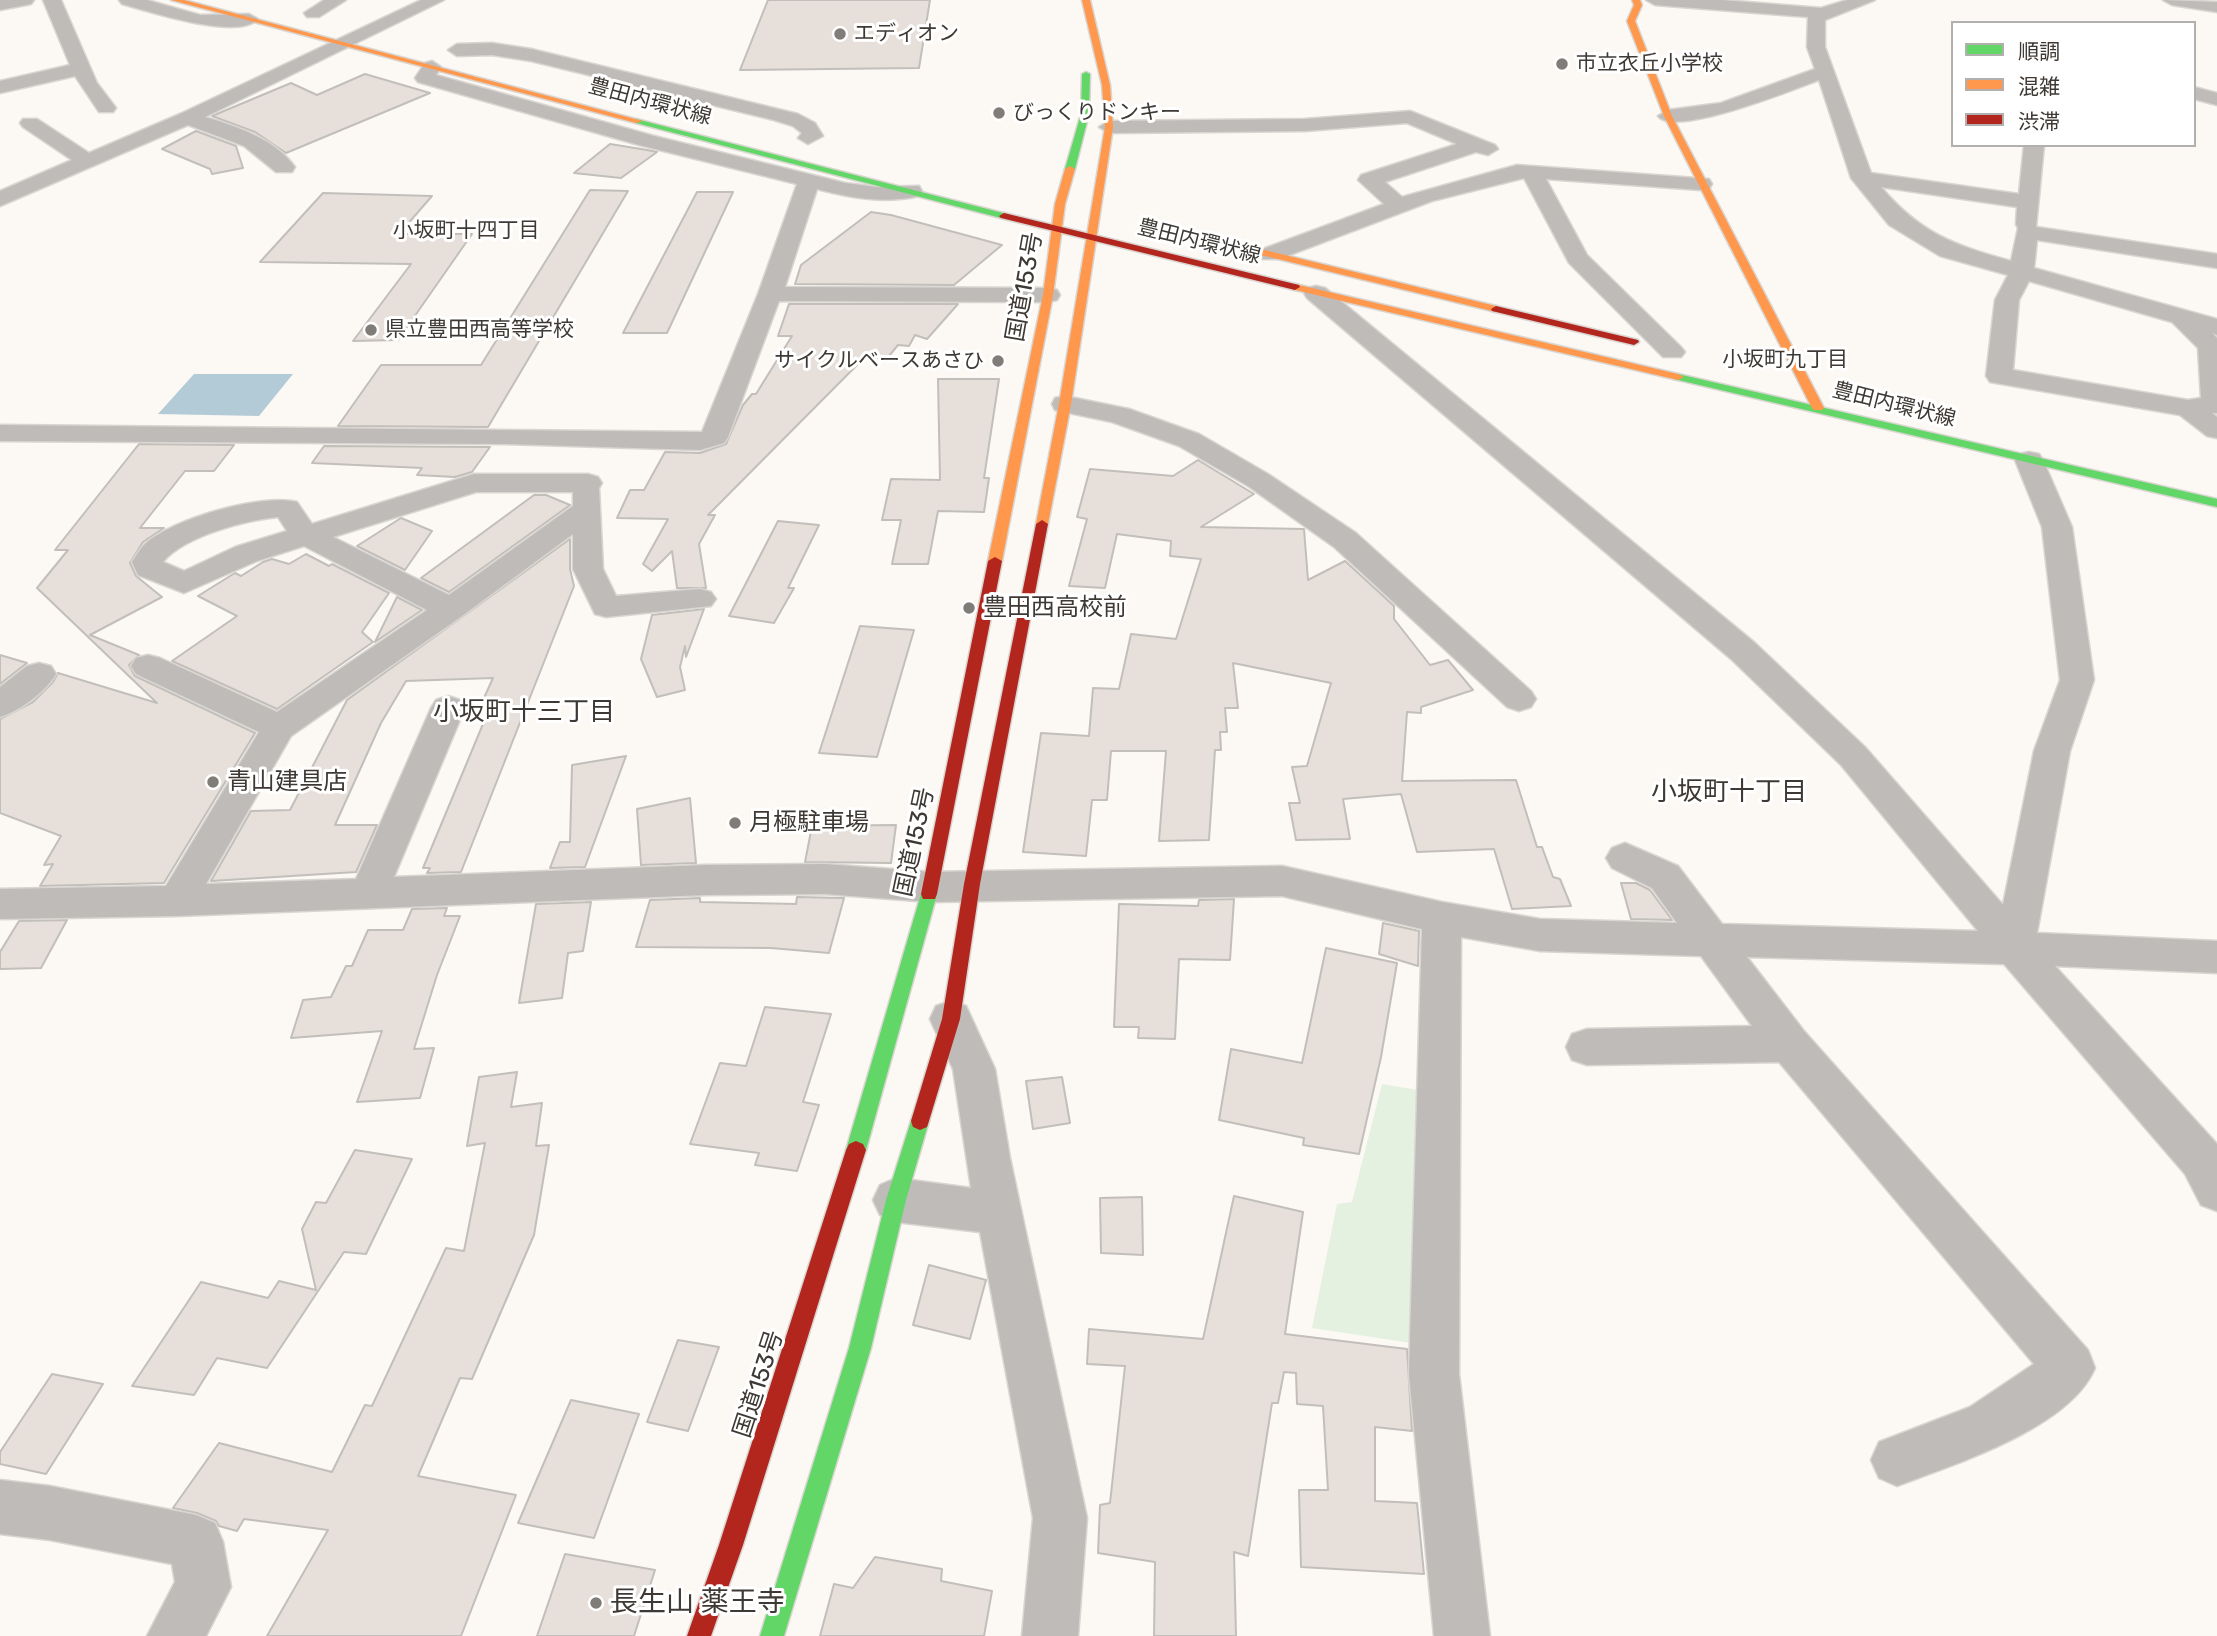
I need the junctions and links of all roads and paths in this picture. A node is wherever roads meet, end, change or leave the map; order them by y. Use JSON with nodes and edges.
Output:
{"nodes":[{"id":1,"x":25,"y":0,"type":"edge"},
{"id":2,"x":52,"y":0,"type":"edge"},
{"id":3,"x":128,"y":0,"type":"edge"},
{"id":4,"x":175,"y":0,"type":"edge"},
{"id":5,"x":337,"y":0,"type":"edge"},
{"id":6,"x":435,"y":0,"type":"edge"},
{"id":7,"x":1086,"y":0,"type":"edge"},
{"id":8,"x":1636,"y":0,"type":"edge"},
{"id":9,"x":1655,"y":0,"type":"edge"},
{"id":10,"x":1866,"y":0,"type":"edge"},
{"id":11,"x":2172,"y":0,"type":"edge"},
{"id":12,"x":1844,"y":3,"type":"edge"},
{"id":13,"x":0,"y":5,"type":"edge"},
{"id":14,"x":2217,"y":7,"type":"edge"},
{"id":15,"x":306,"y":12,"type":"joint"},
{"id":16,"x":1823,"y":13,"type":"junction"},
{"id":17,"x":249,"y":19,"type":"junction"},
{"id":18,"x":378,"y":28,"type":"junction"},
{"id":19,"x":404,"y":36,"type":"dead end"},
{"id":20,"x":1093,"y":40,"type":"junction"},
{"id":21,"x":342,"y":44,"type":"junction"},
{"id":22,"x":451,"y":48,"type":"joint"},
{"id":23,"x":432,"y":67,"type":"junction"},
{"id":24,"x":79,"y":69,"type":"junction"},
{"id":25,"x":1825,"y":72,"type":"junction"},
{"id":26,"x":0,"y":87,"type":"edge"},
{"id":27,"x":2196,"y":94,"type":"edge"},
{"id":28,"x":2217,"y":99,"type":"edge"},
{"id":29,"x":106,"y":108,"type":"dead end"},
{"id":30,"x":1668,"y":116,"type":"junction"},
{"id":31,"x":187,"y":118,"type":"junction"},
{"id":32,"x":30,"y":123,"type":"dead end"},
{"id":33,"x":1109,"y":127,"type":"junction"},
{"id":34,"x":807,"y":138,"type":"junction"},
{"id":35,"x":834,"y":145,"type":"dead end"},
{"id":36,"x":1476,"y":145,"type":"junction"},
{"id":37,"x":2034,"y":147,"type":"edge"},
{"id":38,"x":88,"y":161,"type":"junction"},
{"id":39,"x":284,"y":167,"type":"dead end"},
{"id":40,"x":1524,"y":171,"type":"junction"},
{"id":41,"x":1862,"y":178,"type":"junction"},
{"id":42,"x":809,"y":181,"type":"junction"},
{"id":43,"x":1701,"y":184,"type":"junction"},
{"id":44,"x":911,"y":191,"type":"junction"},
{"id":45,"x":0,"y":199,"type":"edge"},
{"id":46,"x":2028,"y":202,"type":"junction"},
{"id":47,"x":1400,"y":206,"type":"junction"},
{"id":48,"x":1078,"y":209,"type":"junction"},
{"id":49,"x":1059,"y":230,"type":"junction"},
{"id":50,"x":2027,"y":232,"type":"junction"},
{"id":51,"x":1093,"y":237,"type":"junction"},
{"id":52,"x":1199,"y":238,"type":"dead end"},
{"id":53,"x":1271,"y":254,"type":"junction"},
{"id":54,"x":2217,"y":261,"type":"edge"},
{"id":55,"x":2021,"y":274,"type":"junction"},
{"id":56,"x":1316,"y":293,"type":"junction"},
{"id":57,"x":770,"y":294,"type":"junction"},
{"id":58,"x":1048,"y":295,"type":"junction"},
{"id":59,"x":2181,"y":317,"type":"junction"},
{"id":60,"x":2217,"y":327,"type":"edge"},
{"id":61,"x":1679,"y":354,"type":"joint"},
{"id":62,"x":1778,"y":376,"type":"dead end"},
{"id":63,"x":1805,"y":382,"type":"junction"},
{"id":64,"x":1831,"y":388,"type":"dead end"},
{"id":65,"x":1065,"y":404,"type":"junction"},
{"id":66,"x":1818,"y":408,"type":"junction"},
{"id":67,"x":2188,"y":408,"type":"junction"},
{"id":68,"x":2217,"y":430,"type":"edge"},
{"id":69,"x":0,"y":433,"type":"edge"},
{"id":70,"x":589,"y":439,"type":"junction"},
{"id":71,"x":2029,"y":460,"type":"junction"},
{"id":72,"x":587,"y":497,"type":"junction"},
{"id":73,"x":2217,"y":503,"type":"edge"},
{"id":74,"x":700,"y":598,"type":"dead end"},
{"id":75,"x":451,"y":609,"type":"junction"},
{"id":76,"x":148,"y":666,"type":"dead end"},
{"id":77,"x":40,"y":674,"type":"dead end"},
{"id":78,"x":1519,"y":699,"type":"dead end"},
{"id":79,"x":0,"y":705,"type":"edge"},
{"id":80,"x":448,"y":708,"type":"dead end"},
{"id":81,"x":279,"y":727,"type":"junction"},
{"id":82,"x":1625,"y":858,"type":"dead end"},
{"id":83,"x":972,"y":884,"type":"junction"},
{"id":84,"x":931,"y":887,"type":"junction"},
{"id":85,"x":368,"y":894,"type":"junction"},
{"id":86,"x":177,"y":901,"type":"junction"},
{"id":87,"x":0,"y":904,"type":"edge"},
{"id":88,"x":1442,"y":918,"type":"junction"},
{"id":89,"x":1711,"y":940,"type":"junction"},
{"id":90,"x":2014,"y":947,"type":"junction"},
{"id":91,"x":2217,"y":957,"type":"edge"},
{"id":92,"x":951,"y":1019,"type":"junction"},
{"id":93,"x":1789,"y":1044,"type":"junction"},
{"id":94,"x":1587,"y":1047,"type":"dead end"},
{"id":95,"x":2217,"y":1191,"type":"edge"},
{"id":96,"x":896,"y":1200,"type":"junction"},
{"id":97,"x":1000,"y":1213,"type":"junction"},
{"id":98,"x":1897,"y":1461,"type":"dead end"},
{"id":99,"x":0,"y":1507,"type":"edge"},
{"id":100,"x":175,"y":1636,"type":"edge"},
{"id":101,"x":699,"y":1636,"type":"edge"},
{"id":102,"x":772,"y":1636,"type":"edge"},
{"id":103,"x":1050,"y":1636,"type":"edge"},
{"id":104,"x":1462,"y":1636,"type":"edge"}],
"edges":[{"from":1,"to":13,"type":"street"},
{"from":2,"to":24,"type":"street"},
{"from":3,"to":17,"type":"street"},
{"from":4,"to":17,"type":"main road","name":"豊田内環状線"},
{"from":5,"to":15,"type":"street"},
{"from":6,"to":18,"type":"street"},
{"from":7,"to":20,"type":"main road","name":"国道153号"},
{"from":8,"to":30,"type":"main road"},
{"from":9,"to":16,"type":"street"},
{"from":10,"to":12,"type":"street"},
{"from":11,"to":14,"type":"street"},
{"from":12,"to":16,"type":"street"},
{"from":15,"to":18,"type":"main road"},
{"from":16,"to":25,"type":"street"},
{"from":17,"to":21,"type":"main road","name":"豊田内環状線"},
{"from":18,"to":19,"type":"main road"},
{"from":18,"to":21,"type":"street"},
{"from":20,"to":33,"type":"main road","name":"国道153号"},
{"from":20,"to":48,"type":"main road","name":"国道153号"},
{"from":21,"to":23,"type":"main road","name":"豊田内環状線"},
{"from":21,"to":31,"type":"street"},
{"from":22,"to":34,"type":"main road","name":"豊田内環状線"},
{"from":22,"to":34,"type":"street"},
{"from":23,"to":42,"type":"street"},
{"from":23,"to":44,"type":"main road","name":"豊田内環状線"},
{"from":24,"to":26,"type":"street"},
{"from":24,"to":29,"type":"street"},
{"from":25,"to":30,"type":"street"},
{"from":25,"to":41,"type":"street"},
{"from":27,"to":28,"type":"street"},
{"from":30,"to":43,"type":"main road"},
{"from":31,"to":38,"type":"street"},
{"from":31,"to":39,"type":"street"},
{"from":32,"to":38,"type":"street"},
{"from":33,"to":36,"type":"street"},
{"from":33,"to":48,"type":"main road","name":"国道153号"},
{"from":34,"to":35,"type":"main road","name":"豊田内環状線"},
{"from":36,"to":40,"type":"street"},
{"from":36,"to":47,"type":"street"},
{"from":37,"to":46,"type":"street"},
{"from":38,"to":45,"type":"street"},
{"from":40,"to":43,"type":"street"},
{"from":40,"to":47,"type":"street"},
{"from":40,"to":61,"type":"street"},
{"from":41,"to":46,"type":"street"},
{"from":41,"to":55,"type":"street"},
{"from":42,"to":44,"type":"street"},
{"from":42,"to":57,"type":"street"},
{"from":43,"to":63,"type":"main road"},
{"from":44,"to":49,"type":"main road","name":"豊田内環状線"},
{"from":46,"to":50,"type":"street"},
{"from":47,"to":53,"type":"street"},
{"from":48,"to":49,"type":"main road","name":"国道153号"},
{"from":48,"to":51,"type":"main road","name":"国道153号"},
{"from":49,"to":51,"type":"main road","name":"豊田内環状線"},
{"from":49,"to":58,"type":"main road","name":"国道153号"},
{"from":50,"to":54,"type":"street"},
{"from":50,"to":55,"type":"street"},
{"from":51,"to":56,"type":"main road","name":"豊田内環状線"},
{"from":51,"to":65,"type":"main road","name":"国道153号"},
{"from":52,"to":53,"type":"main road","name":"豊田内環状線"},
{"from":53,"to":61,"type":"main road","name":"豊田内環状線"},
{"from":55,"to":59,"type":"street"},
{"from":55,"to":67,"type":"street"},
{"from":56,"to":66,"type":"main road","name":"豊田内環状線"},
{"from":56,"to":90,"type":"street"},
{"from":57,"to":58,"type":"street"},
{"from":57,"to":70,"type":"street"},
{"from":58,"to":84,"type":"main road","name":"国道153号"},
{"from":59,"to":60,"type":"street"},
{"from":59,"to":67,"type":"street"},
{"from":62,"to":63,"type":"main road","name":"豊田内環状線"},
{"from":63,"to":64,"type":"main road","name":"豊田内環状線"},
{"from":63,"to":66,"type":"main road"},
{"from":65,"to":78,"type":"street"},
{"from":65,"to":83,"type":"main road","name":"国道153号"},
{"from":66,"to":71,"type":"main road","name":"豊田内環状線"},
{"from":67,"to":68,"type":"street"},
{"from":69,"to":70,"type":"street"},
{"from":70,"to":72,"type":"street"},
{"from":71,"to":73,"type":"main road","name":"豊田内環状線"},
{"from":71,"to":90,"type":"street"},
{"from":72,"to":74,"type":"street"},
{"from":72,"to":75,"type":"street"},
{"from":72,"to":75,"type":"street"},
{"from":75,"to":81,"type":"street"},
{"from":76,"to":81,"type":"street"},
{"from":77,"to":79,"type":"street"},
{"from":80,"to":85,"type":"street"},
{"from":81,"to":86,"type":"street"},
{"from":82,"to":89,"type":"street"},
{"from":83,"to":84,"type":"street"},
{"from":83,"to":88,"type":"street"},
{"from":83,"to":92,"type":"main road","name":"国道153号"},
{"from":84,"to":85,"type":"street"},
{"from":84,"to":101,"type":"main road","name":"国道153号"},
{"from":85,"to":86,"type":"street"},
{"from":86,"to":87,"type":"street"},
{"from":88,"to":89,"type":"street"},
{"from":88,"to":104,"type":"street"},
{"from":89,"to":90,"type":"street"},
{"from":89,"to":93,"type":"street"},
{"from":90,"to":91,"type":"street"},
{"from":90,"to":95,"type":"street"},
{"from":92,"to":96,"type":"main road","name":"国道153号"},
{"from":92,"to":97,"type":"street"},
{"from":93,"to":94,"type":"street"},
{"from":93,"to":98,"type":"street"},
{"from":96,"to":97,"type":"street"},
{"from":96,"to":102,"type":"main road","name":"国道153号"},
{"from":97,"to":103,"type":"street"},
{"from":99,"to":100,"type":"street"}]}
